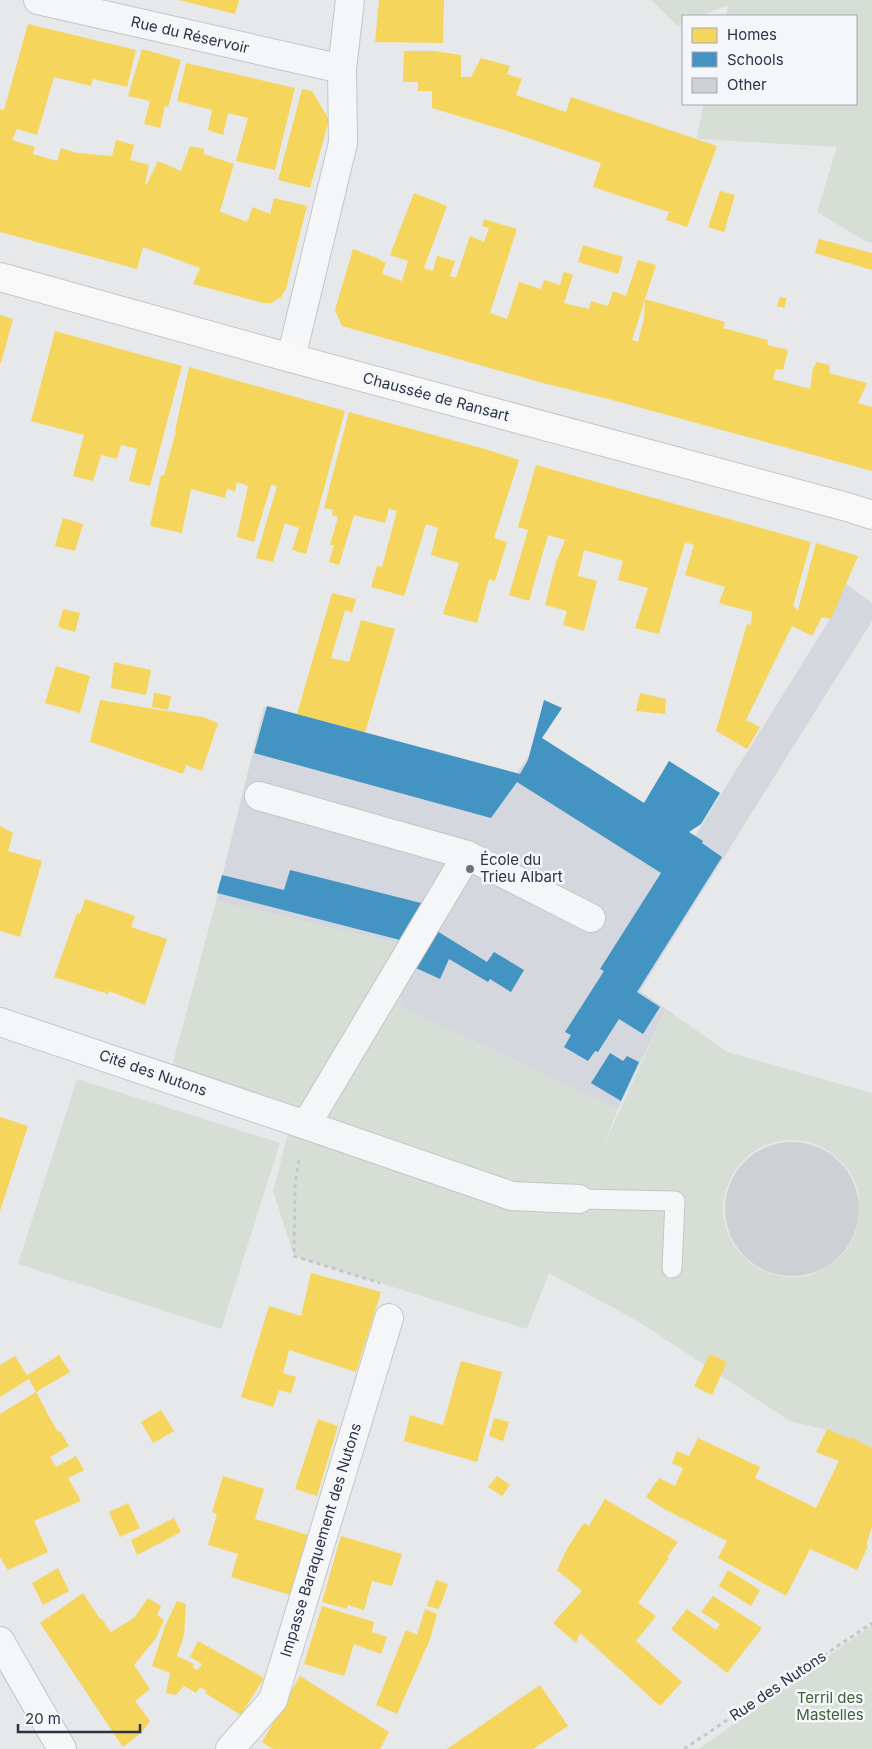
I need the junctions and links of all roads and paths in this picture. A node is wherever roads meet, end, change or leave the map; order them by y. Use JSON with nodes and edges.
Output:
{"nodes":[{"id":1,"x":38,"y":0,"type":"edge"},
{"id":2,"x":350,"y":0,"type":"edge"},
{"id":3,"x":342,"y":69,"type":"junction"},
{"id":4,"x":0,"y":277,"type":"edge"},
{"id":5,"x":291,"y":358,"type":"junction"},
{"id":6,"x":872,"y":515,"type":"edge"},
{"id":7,"x":259,"y":796,"type":"dead end"},
{"id":8,"x":467,"y":855,"type":"junction"},
{"id":9,"x":591,"y":918,"type":"dead end"},
{"id":10,"x":0,"y":1022,"type":"edge"},
{"id":11,"x":306,"y":1125,"type":"junction"},
{"id":12,"x":579,"y":1199,"type":"joint"},
{"id":13,"x":672,"y":1268,"type":"dead end"},
{"id":14,"x":389,"y":1318,"type":"joint"},
{"id":15,"x":872,"y":1623,"type":"edge"},
{"id":16,"x":0,"y":1641,"type":"edge"},
{"id":17,"x":62,"y":1749,"type":"edge"},
{"id":18,"x":230,"y":1749,"type":"edge"},
{"id":19,"x":684,"y":1749,"type":"edge"}],
"edges":[{"from":1,"to":3,"type":"street","name":"Rue du Réservoir"},
{"from":2,"to":3,"type":"street"},
{"from":3,"to":5,"type":"street"},
{"from":4,"to":5,"type":"main road","name":"Chaussée de Ransart"},
{"from":5,"to":6,"type":"main road","name":"Chaussée de Ransart"},
{"from":7,"to":8,"type":"street"},
{"from":8,"to":9,"type":"street"},
{"from":8,"to":11,"type":"street"},
{"from":10,"to":11,"type":"street","name":"Cité des Nutons"},
{"from":11,"to":12,"type":"street","name":"Cité des Nutons"},
{"from":11,"to":14,"type":"path"},
{"from":12,"to":13,"type":"lane"},
{"from":14,"to":18,"type":"street","name":"Impasse Baraquement des Nutons"},
{"from":15,"to":19,"type":"path","name":"Rue des Nutons"},
{"from":16,"to":17,"type":"street"}]}
